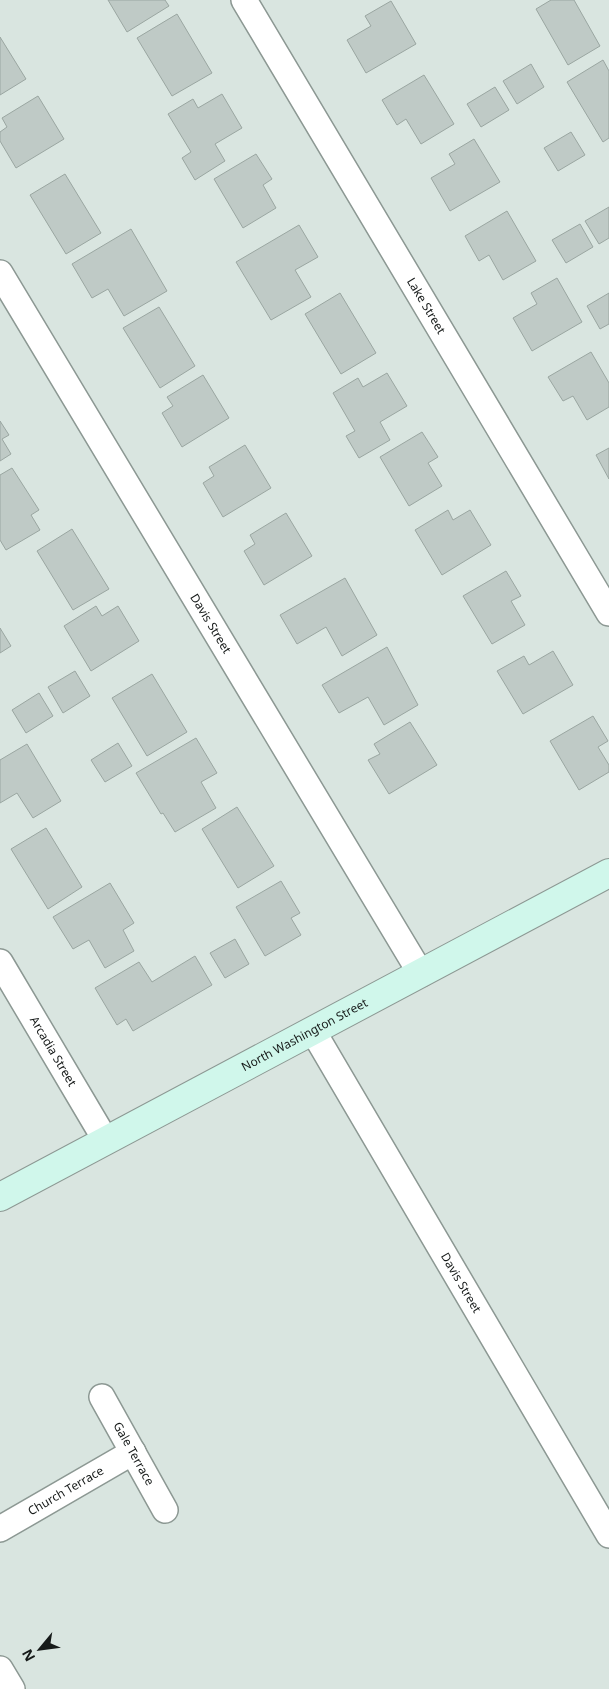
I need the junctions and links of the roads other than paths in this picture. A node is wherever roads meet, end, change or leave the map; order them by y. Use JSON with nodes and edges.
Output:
{"nodes":[{"id":1,"x":244,"y":0,"type":"edge"},
{"id":2,"x":0,"y":274,"type":"edge"},
{"id":3,"x":609,"y":613,"type":"edge"},
{"id":4,"x":609,"y":873,"type":"edge"},
{"id":5,"x":0,"y":962,"type":"edge"},
{"id":6,"x":421,"y":974,"type":"junction"},
{"id":7,"x":313,"y":1031,"type":"junction"},
{"id":8,"x":106,"y":1140,"type":"junction"},
{"id":9,"x":0,"y":1197,"type":"edge"},
{"id":10,"x":102,"y":1397,"type":"dead end"},
{"id":11,"x":133,"y":1452,"type":"junction"},
{"id":12,"x":165,"y":1510,"type":"dead end"},
{"id":13,"x":0,"y":1529,"type":"edge"},
{"id":14,"x":609,"y":1535,"type":"edge"},
{"id":15,"x":0,"y":1669,"type":"edge"},
{"id":16,"x":12,"y":1689,"type":"edge"}],
"edges":[{"from":1,"to":3,"type":"street","name":"Lake Street"},
{"from":2,"to":6,"type":"street","name":"Davis Street"},
{"from":4,"to":6,"type":"street","name":"North Washington Street"},
{"from":5,"to":8,"type":"street","name":"Arcadia Street"},
{"from":6,"to":7,"type":"street","name":"North Washington Street"},
{"from":7,"to":8,"type":"street","name":"North Washington Street"},
{"from":7,"to":14,"type":"street","name":"Davis Street"},
{"from":8,"to":9,"type":"street","name":"North Washington Street"},
{"from":10,"to":11,"type":"street","name":"Gale Terrace"},
{"from":11,"to":12,"type":"street","name":"Gale Terrace"},
{"from":11,"to":13,"type":"street","name":"Church Terrace"},
{"from":15,"to":16,"type":"street"}]}
